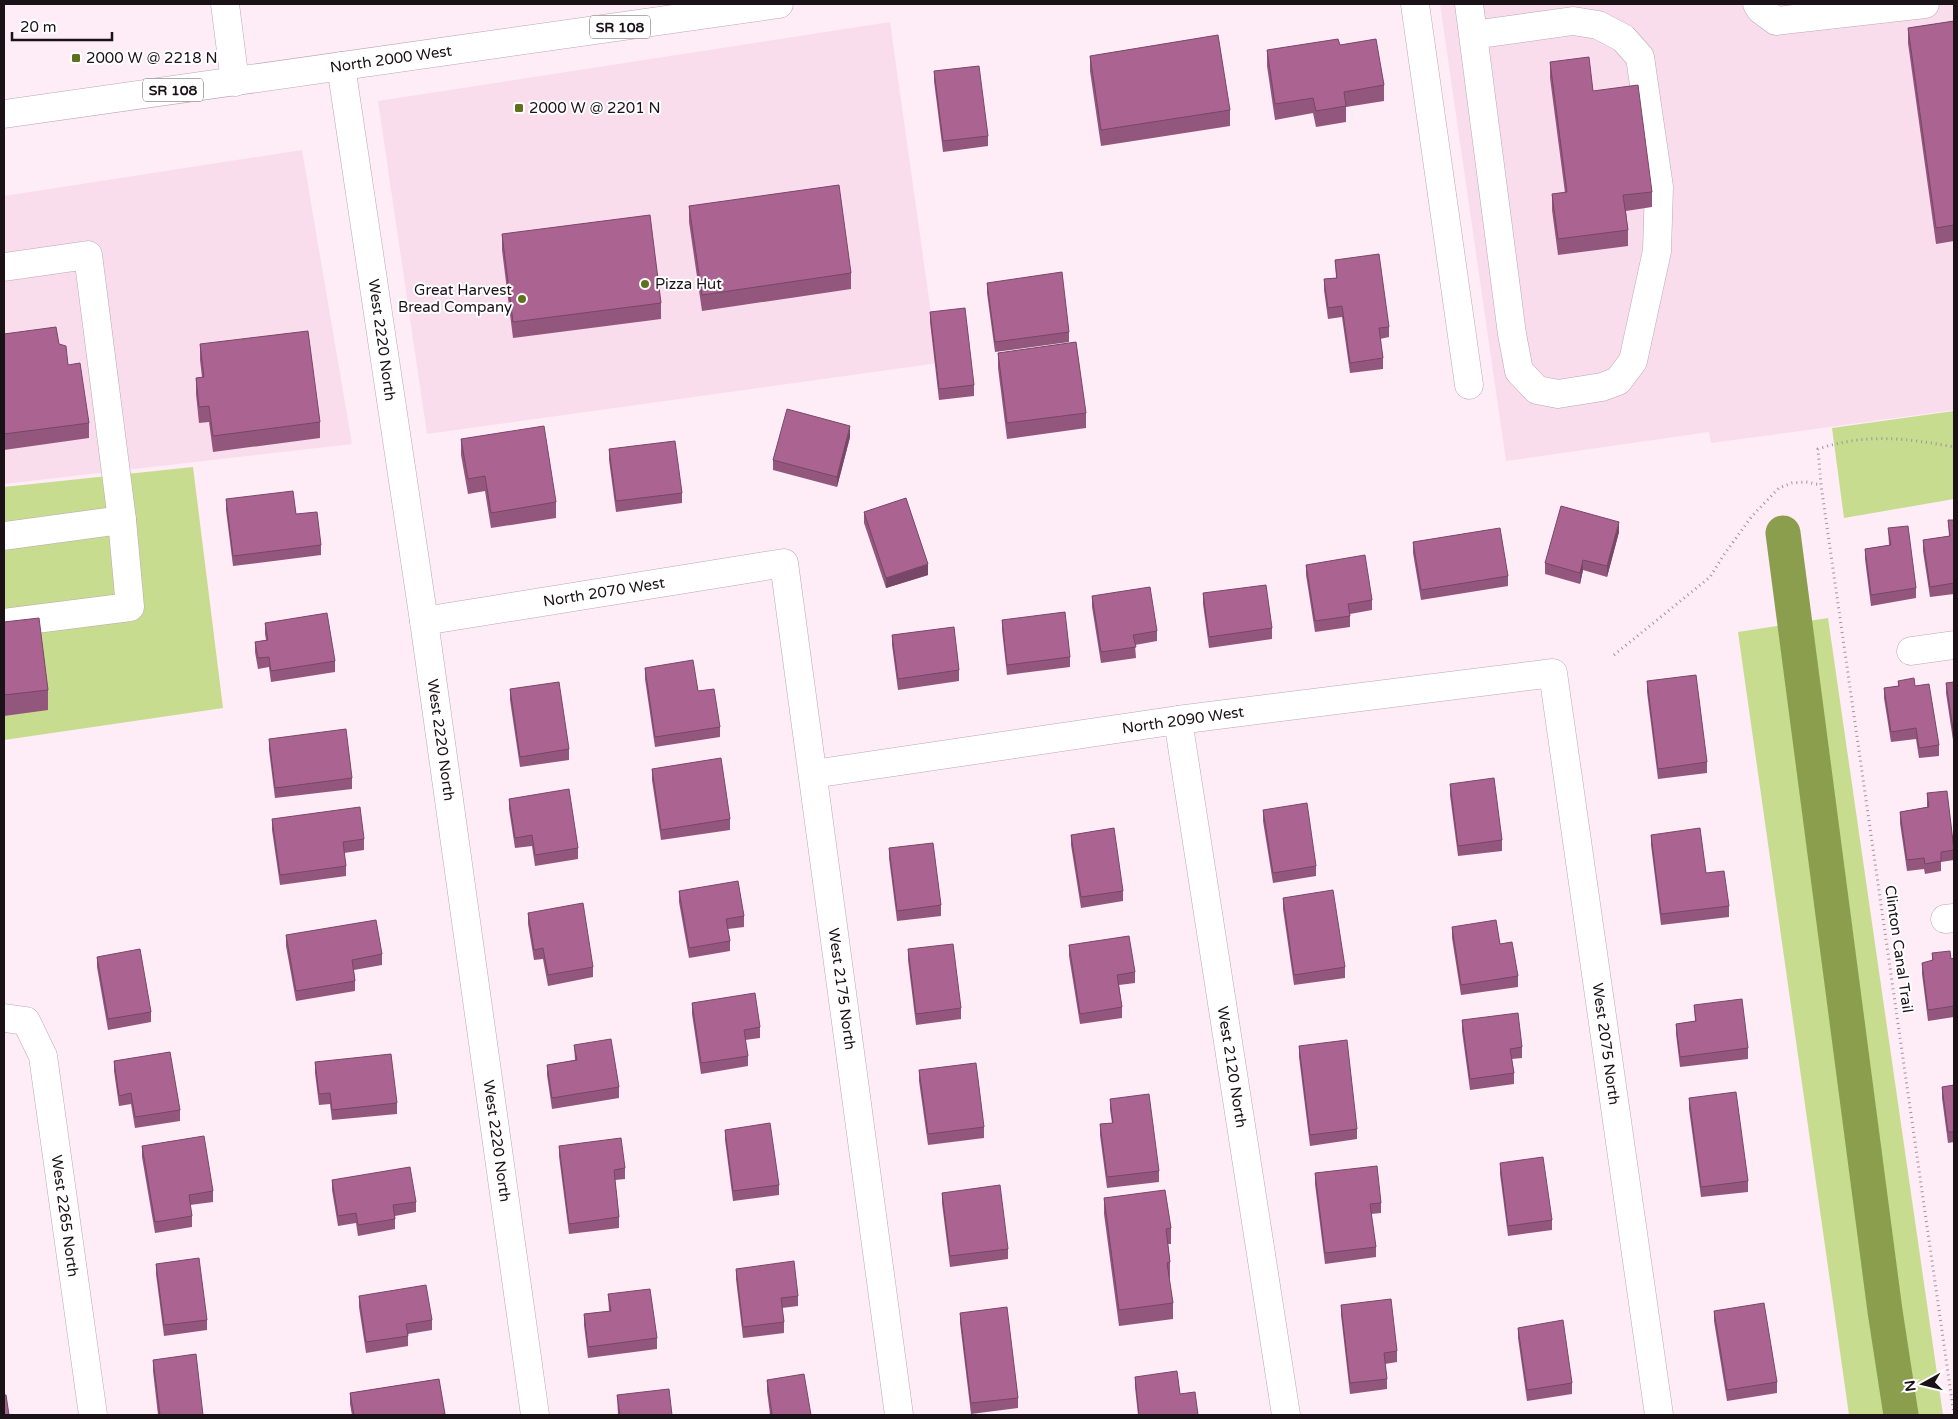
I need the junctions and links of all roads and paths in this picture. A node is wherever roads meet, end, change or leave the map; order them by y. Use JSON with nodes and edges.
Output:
{"nodes":[{"id":1,"x":225,"y":4,"type":"edge"},
{"id":2,"x":779,"y":4,"type":"edge"},
{"id":3,"x":1416,"y":4,"type":"edge"},
{"id":4,"x":1469,"y":4,"type":"edge"},
{"id":5,"x":1757,"y":4,"type":"edge"},
{"id":6,"x":1925,"y":4,"type":"edge"},
{"id":7,"x":1473,"y":35,"type":"junction"},
{"id":8,"x":341,"y":66,"type":"junction"},
{"id":9,"x":235,"y":82,"type":"junction"},
{"id":10,"x":4,"y":114,"type":"edge"},
{"id":11,"x":4,"y":267,"type":"edge"},
{"id":12,"x":1469,"y":385,"type":"dead end"},
{"id":13,"x":1954,"y":447,"type":"edge"},
{"id":14,"x":1821,"y":485,"type":"junction"},
{"id":15,"x":122,"y":520,"type":"junction"},
{"id":16,"x":4,"y":536,"type":"edge"},
{"id":17,"x":784,"y":563,"type":"joint"},
{"id":18,"x":424,"y":621,"type":"junction"},
{"id":19,"x":4,"y":624,"type":"edge"},
{"id":20,"x":1954,"y":645,"type":"edge"},
{"id":21,"x":1912,"y":651,"type":"dead end"},
{"id":22,"x":1614,"y":654,"type":"dead end"},
{"id":23,"x":1553,"y":673,"type":"joint"},
{"id":24,"x":1178,"y":720,"type":"junction"},
{"id":25,"x":813,"y":774,"type":"junction"},
{"id":26,"x":15,"y":1019,"type":"edge"},
{"id":27,"x":93,"y":1415,"type":"edge"},
{"id":28,"x":535,"y":1415,"type":"edge"},
{"id":29,"x":899,"y":1415,"type":"edge"},
{"id":30,"x":1286,"y":1415,"type":"edge"},
{"id":31,"x":1659,"y":1415,"type":"edge"},
{"id":32,"x":1954,"y":1415,"type":"edge"}],
"edges":[{"from":1,"to":9,"type":"street"},
{"from":2,"to":8,"type":"street","name":"North 2000 West","number":"SR 108"},
{"from":3,"to":12,"type":"street"},
{"from":4,"to":7,"type":"street"},
{"from":5,"to":6,"type":"street"},
{"from":7,"to":7,"type":"street"},
{"from":8,"to":9,"type":"street","name":"North 2000 West","number":"SR 108"},
{"from":8,"to":18,"type":"street","name":"West 2220 North"},
{"from":9,"to":10,"type":"street","name":"North 2000 West","number":"SR 108"},
{"from":11,"to":15,"type":"street"},
{"from":13,"to":14,"type":"path","name":"Clinton Canal Trail"},
{"from":14,"to":22,"type":"path"},
{"from":14,"to":32,"type":"path","name":"Clinton Canal Trail"},
{"from":15,"to":16,"type":"street"},
{"from":15,"to":19,"type":"street"},
{"from":17,"to":18,"type":"street","name":"North 2070 West"},
{"from":17,"to":25,"type":"street","name":"West 2175 North"},
{"from":18,"to":28,"type":"street","name":"West 2220 North"},
{"from":20,"to":21,"type":"street"},
{"from":23,"to":24,"type":"street","name":"North 2090 West"},
{"from":23,"to":31,"type":"street","name":"West 2075 North"},
{"from":24,"to":25,"type":"street","name":"North 2090 West"},
{"from":24,"to":30,"type":"street","name":"West 2120 North"},
{"from":25,"to":29,"type":"street","name":"West 2175 North"},
{"from":26,"to":27,"type":"street","name":"West 2265 North"}]}
